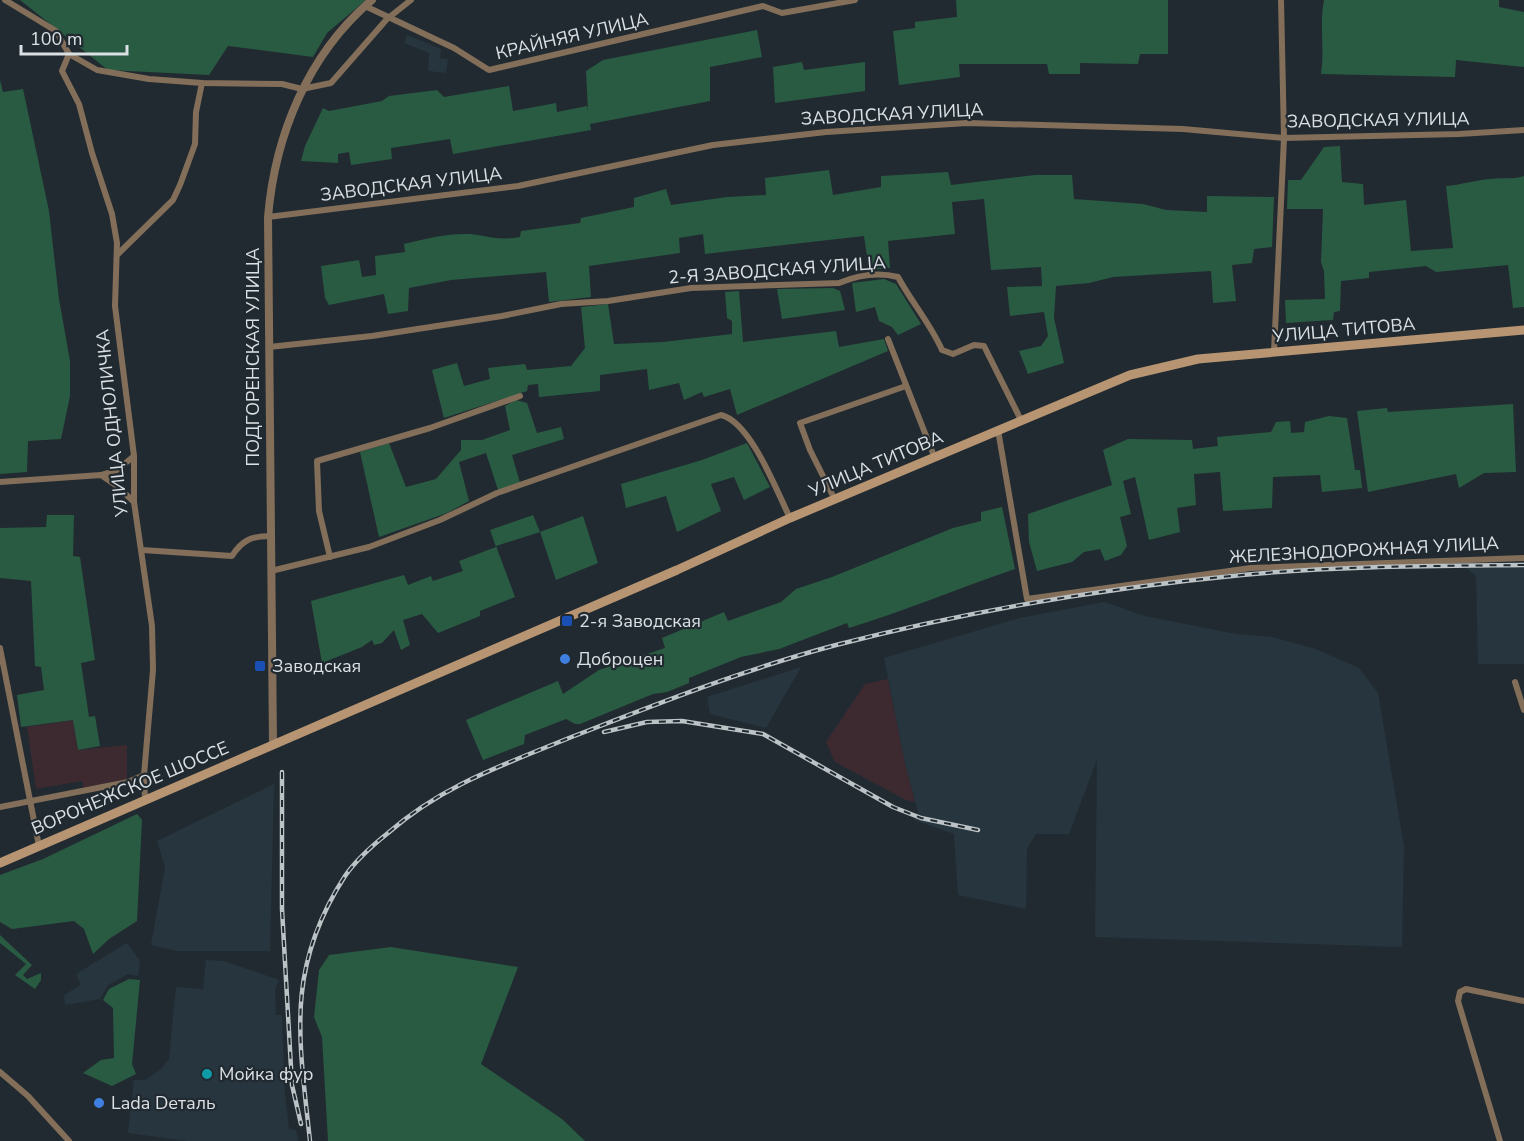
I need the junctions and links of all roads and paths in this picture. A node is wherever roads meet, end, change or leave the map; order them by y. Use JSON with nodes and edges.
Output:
{"nodes":[{"id":1,"x":5,"y":0,"type":"edge"},
{"id":2,"x":372,"y":0,"type":"edge"},
{"id":3,"x":411,"y":0,"type":"edge"},
{"id":4,"x":855,"y":0,"type":"edge"},
{"id":5,"x":1281,"y":0,"type":"edge"},
{"id":6,"x":365,"y":6,"type":"junction"},
{"id":7,"x":387,"y":19,"type":"junction"},
{"id":8,"x":69,"y":54,"type":"junction"},
{"id":9,"x":202,"y":83,"type":"junction"},
{"id":10,"x":302,"y":89,"type":"junction"},
{"id":11,"x":1524,"y":130,"type":"edge"},
{"id":12,"x":1284,"y":138,"type":"junction"},
{"id":13,"x":268,"y":217,"type":"junction"},
{"id":14,"x":118,"y":254,"type":"junction"},
{"id":15,"x":1524,"y":330,"type":"edge"},
{"id":16,"x":888,"y":339,"type":"dead end"},
{"id":17,"x":269,"y":347,"type":"junction"},
{"id":18,"x":1274,"y":352,"type":"junction"},
{"id":19,"x":906,"y":386,"type":"junction"},
{"id":20,"x":520,"y":396,"type":"dead end"},
{"id":21,"x":1021,"y":420,"type":"junction"},
{"id":22,"x":998,"y":430,"type":"junction"},
{"id":23,"x":134,"y":456,"type":"junction"},
{"id":24,"x":934,"y":456,"type":"junction"},
{"id":25,"x":100,"y":475,"type":"junction"},
{"id":26,"x":0,"y":482,"type":"edge"},
{"id":27,"x":835,"y":500,"type":"junction"},
{"id":28,"x":134,"y":502,"type":"junction"},
{"id":29,"x":790,"y":518,"type":"junction"},
{"id":30,"x":270,"y":536,"type":"junction"},
{"id":31,"x":142,"y":550,"type":"junction"},
{"id":32,"x":330,"y":557,"type":"junction"},
{"id":33,"x":1524,"y":558,"type":"edge"},
{"id":34,"x":271,"y":571,"type":"junction"},
{"id":35,"x":0,"y":648,"type":"edge"},
{"id":36,"x":3,"y":679,"type":"edge"},
{"id":37,"x":1515,"y":682,"type":"dead end"},
{"id":38,"x":1524,"y":710,"type":"edge"},
{"id":39,"x":273,"y":744,"type":"junction"},
{"id":40,"x":144,"y":775,"type":"junction"},
{"id":41,"x":146,"y":799,"type":"junction"},
{"id":42,"x":29,"y":800,"type":"junction"},
{"id":43,"x":0,"y":807,"type":"edge"},
{"id":44,"x":39,"y":846,"type":"junction"},
{"id":45,"x":0,"y":863,"type":"edge"},
{"id":46,"x":1524,"y":1001,"type":"edge"},
{"id":47,"x":1,"y":1074,"type":"edge"},
{"id":48,"x":69,"y":1141,"type":"edge"},
{"id":49,"x":1500,"y":1141,"type":"edge"}],
"edges":[{"from":1,"to":8,"type":"street"},
{"from":2,"to":6,"type":"street","name":"ПОДГОРЕНСКАЯ УЛИЦА"},
{"from":3,"to":7,"type":"street"},
{"from":4,"to":7,"type":"street","name":"КРАЙНЯЯ УЛИЦА"},
{"from":5,"to":12,"type":"street"},
{"from":6,"to":7,"type":"street","name":"КРАЙНЯЯ УЛИЦА"},
{"from":6,"to":10,"type":"street","name":"ПОДГОРЕНСКАЯ УЛИЦА"},
{"from":7,"to":10,"type":"street"},
{"from":8,"to":9,"type":"street"},
{"from":8,"to":14,"type":"street","name":"УЛИЦА ОДНОЛИЧКА"},
{"from":9,"to":10,"type":"street"},
{"from":9,"to":14,"type":"street"},
{"from":10,"to":13,"type":"street","name":"ПОДГОРЕНСКАЯ УЛИЦА"},
{"from":11,"to":12,"type":"street","name":"ЗАВОДСКАЯ УЛИЦА"},
{"from":12,"to":13,"type":"street","name":"ЗАВОДСКАЯ УЛИЦА"},
{"from":12,"to":18,"type":"street"},
{"from":13,"to":17,"type":"street","name":"ПОДГОРЕНСКАЯ УЛИЦА"},
{"from":14,"to":23,"type":"street","name":"УЛИЦА ОДНОЛИЧКА"},
{"from":15,"to":18,"type":"main road","name":"УЛИЦА ТИТОВА"},
{"from":16,"to":19,"type":"street"},
{"from":17,"to":21,"type":"street","name":"2-Я ЗАВОДСКАЯ УЛИЦА"},
{"from":17,"to":30,"type":"street","name":"ПОДГОРЕНСКАЯ УЛИЦА"},
{"from":18,"to":21,"type":"main road","name":"УЛИЦА ТИТОВА"},
{"from":19,"to":24,"type":"street"},
{"from":19,"to":27,"type":"street"},
{"from":20,"to":32,"type":"street"},
{"from":21,"to":22,"type":"main road","name":"УЛИЦА ТИТОВА"},
{"from":22,"to":24,"type":"main road","name":"УЛИЦА ТИТОВА"},
{"from":22,"to":33,"type":"street","name":"ЖЕЛЕЗНОДОРОЖНАЯ УЛИЦА"},
{"from":23,"to":25,"type":"street"},
{"from":23,"to":28,"type":"street","name":"УЛИЦА ОДНОЛИЧКА"},
{"from":24,"to":27,"type":"main road","name":"УЛИЦА ТИТОВА"},
{"from":25,"to":26,"type":"street"},
{"from":25,"to":28,"type":"street"},
{"from":27,"to":29,"type":"main road","name":"УЛИЦА ТИТОВА"},
{"from":28,"to":31,"type":"street","name":"УЛИЦА ОДНОЛИЧКА"},
{"from":29,"to":32,"type":"street"},
{"from":29,"to":39,"type":"main road","name":"УЛИЦА ТИТОВА"},
{"from":30,"to":31,"type":"street"},
{"from":30,"to":34,"type":"street","name":"ПОДГОРЕНСКАЯ УЛИЦА"},
{"from":31,"to":40,"type":"street","name":"УЛИЦА ОДНОЛИЧКА"},
{"from":32,"to":34,"type":"street"},
{"from":34,"to":39,"type":"street","name":"ПОДГОРЕНСКАЯ УЛИЦА"},
{"from":35,"to":36,"type":"street"},
{"from":36,"to":42,"type":"street"},
{"from":37,"to":38,"type":"street"},
{"from":39,"to":41,"type":"main road","name":"ВОРОНЕЖСКОЕ ШОССЕ"},
{"from":40,"to":41,"type":"street","name":"УЛИЦА ОДНОЛИЧКА"},
{"from":40,"to":42,"type":"street"},
{"from":41,"to":44,"type":"main road","name":"ВОРОНЕЖСКОЕ ШОССЕ"},
{"from":42,"to":43,"type":"street"},
{"from":42,"to":44,"type":"street"},
{"from":44,"to":45,"type":"main road","name":"ВОРОНЕЖСКОЕ ШОССЕ"},
{"from":46,"to":49,"type":"street"},
{"from":47,"to":48,"type":"street"}]}
